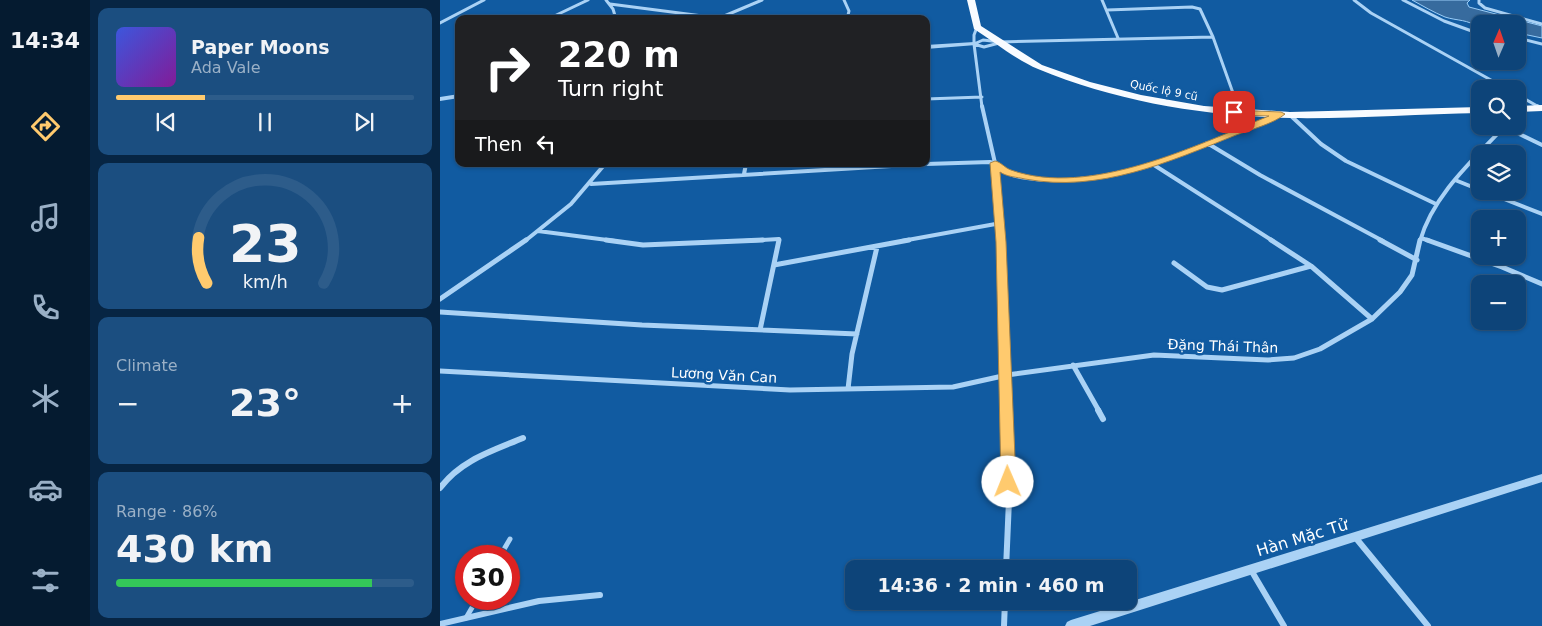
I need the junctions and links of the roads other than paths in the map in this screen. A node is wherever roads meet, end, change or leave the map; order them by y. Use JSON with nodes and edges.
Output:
{"nodes":[{"id":1,"x":484,"y":0,"type":"edge"},
{"id":2,"x":588,"y":0,"type":"edge"},
{"id":3,"x":606,"y":0,"type":"edge"},
{"id":4,"x":762,"y":0,"type":"edge"},
{"id":5,"x":844,"y":0,"type":"edge"},
{"id":6,"x":971,"y":0,"type":"edge"},
{"id":7,"x":1102,"y":0,"type":"edge"},
{"id":8,"x":1354,"y":0,"type":"edge"},
{"id":9,"x":1404,"y":0,"type":"edge"},
{"id":10,"x":1479,"y":0,"type":"edge"},
{"id":11,"x":610,"y":4,"type":"junction"},
{"id":12,"x":1107,"y":10,"type":"junction"},
{"id":13,"x":455,"y":15,"type":"edge"},
{"id":14,"x":455,"y":15,"type":"edge"},
{"id":15,"x":556,"y":15,"type":"edge"},
{"id":16,"x":614,"y":15,"type":"edge"},
{"id":17,"x":695,"y":15,"type":"edge"},
{"id":18,"x":725,"y":15,"type":"edge"},
{"id":19,"x":848,"y":15,"type":"edge"},
{"id":20,"x":440,"y":23,"type":"edge"},
{"id":21,"x":1542,"y":24,"type":"edge"},
{"id":22,"x":977,"y":27,"type":"junction"},
{"id":23,"x":1471,"y":31,"type":"edge"},
{"id":24,"x":1213,"y":37,"type":"junction"},
{"id":25,"x":1118,"y":38,"type":"junction"},
{"id":26,"x":1526,"y":40,"type":"edge"},
{"id":27,"x":1000,"y":42,"type":"junction"},
{"id":28,"x":974,"y":44,"type":"junction"},
{"id":29,"x":1542,"y":44,"type":"edge"},
{"id":30,"x":930,"y":47,"type":"edge"},
{"id":31,"x":1491,"y":80,"type":"edge"},
{"id":32,"x":455,"y":97,"type":"edge"},
{"id":33,"x":982,"y":97,"type":"junction"},
{"id":34,"x":440,"y":99,"type":"edge"},
{"id":35,"x":930,"y":99,"type":"edge"},
{"id":36,"x":1526,"y":99,"type":"edge"},
{"id":37,"x":1542,"y":108,"type":"edge"},
{"id":38,"x":1526,"y":109,"type":"edge"},
{"id":39,"x":1471,"y":110,"type":"edge"},
{"id":40,"x":1240,"y":112,"type":"junction"},
{"id":41,"x":1285,"y":114,"type":"junction"},
{"id":42,"x":1497,"y":135,"type":"edge"},
{"id":43,"x":1521,"y":135,"type":"edge"},
{"id":44,"x":1207,"y":143,"type":"junction"},
{"id":45,"x":1542,"y":145,"type":"edge"},
{"id":46,"x":995,"y":163,"type":"junction"},
{"id":47,"x":930,"y":164,"type":"edge"},
{"id":48,"x":1154,"y":164,"type":"junction"},
{"id":49,"x":603,"y":167,"type":"edge"},
{"id":50,"x":745,"y":167,"type":"edge"},
{"id":51,"x":824,"y":167,"type":"edge"},
{"id":52,"x":744,"y":174,"type":"junction"},
{"id":53,"x":1455,"y":180,"type":"junction"},
{"id":54,"x":591,"y":184,"type":"junction"},
{"id":55,"x":1471,"y":186,"type":"edge"},
{"id":56,"x":1507,"y":200,"type":"edge"},
{"id":57,"x":1436,"y":204,"type":"junction"},
{"id":58,"x":1542,"y":214,"type":"edge"},
{"id":59,"x":1000,"y":223,"type":"junction"},
{"id":60,"x":538,"y":231,"type":"junction"},
{"id":61,"x":1421,"y":238,"type":"junction"},
{"id":62,"x":877,"y":246,"type":"junction"},
{"id":63,"x":1417,"y":260,"type":"junction"},
{"id":64,"x":1174,"y":263,"type":"dead end"},
{"id":65,"x":774,"y":265,"type":"junction"},
{"id":66,"x":1311,"y":266,"type":"junction"},
{"id":67,"x":1542,"y":284,"type":"edge"},
{"id":68,"x":440,"y":299,"type":"edge"},
{"id":69,"x":440,"y":312,"type":"edge"},
{"id":70,"x":1372,"y":320,"type":"junction"},
{"id":71,"x":760,"y":330,"type":"junction"},
{"id":72,"x":857,"y":334,"type":"junction"},
{"id":73,"x":1073,"y":365,"type":"junction"},
{"id":74,"x":440,"y":371,"type":"edge"},
{"id":75,"x":1007,"y":375,"type":"junction"},
{"id":76,"x":848,"y":389,"type":"junction"},
{"id":77,"x":1103,"y":420,"type":"dead end"},
{"id":78,"x":523,"y":438,"type":"dead end"},
{"id":79,"x":1542,"y":478,"type":"edge"},
{"id":80,"x":440,"y":488,"type":"edge"},
{"id":81,"x":1355,"y":537,"type":"junction"},
{"id":82,"x":510,"y":539,"type":"dead end"},
{"id":83,"x":506,"y":545,"type":"edge"},
{"id":84,"x":1006,"y":560,"type":"edge"},
{"id":85,"x":1251,"y":569,"type":"junction"},
{"id":86,"x":600,"y":594,"type":"dead end"},
{"id":87,"x":471,"y":610,"type":"edge"},
{"id":88,"x":1005,"y":610,"type":"edge"},
{"id":89,"x":466,"y":618,"type":"junction"},
{"id":90,"x":440,"y":624,"type":"edge"},
{"id":91,"x":1004,"y":626,"type":"edge"},
{"id":92,"x":1071,"y":626,"type":"edge"},
{"id":93,"x":1284,"y":626,"type":"edge"},
{"id":94,"x":1428,"y":626,"type":"edge"}],
"edges":[{"from":1,"to":14,"type":"street"},
{"from":2,"to":15,"type":"street"},
{"from":3,"to":11,"type":"street"},
{"from":4,"to":18,"type":"street"},
{"from":5,"to":19,"type":"street"},
{"from":6,"to":22,"type":"main road"},
{"from":7,"to":12,"type":"street"},
{"from":8,"to":31,"type":"street"},
{"from":9,"to":23,"type":"street"},
{"from":10,"to":21,"type":"street"},
{"from":11,"to":16,"type":"street"},
{"from":11,"to":17,"type":"street"},
{"from":12,"to":24,"type":"street"},
{"from":12,"to":25,"type":"street"},
{"from":13,"to":20,"type":"street"},
{"from":22,"to":27,"type":"main road","name":"Quốc lộ 9 cũ"},
{"from":22,"to":28,"type":"street"},
{"from":24,"to":25,"type":"street"},
{"from":24,"to":40,"type":"street"},
{"from":25,"to":27,"type":"street"},
{"from":26,"to":29,"type":"street"},
{"from":27,"to":28,"type":"street"},
{"from":27,"to":28,"type":"street"},
{"from":27,"to":40,"type":"main road","name":"Quốc lộ 9 cũ"},
{"from":28,"to":30,"type":"street"},
{"from":28,"to":33,"type":"street"},
{"from":32,"to":34,"type":"street"},
{"from":33,"to":35,"type":"street"},
{"from":33,"to":46,"type":"street"},
{"from":36,"to":37,"type":"street"},
{"from":37,"to":38,"type":"main road"},
{"from":39,"to":41,"type":"main road","name":"Quốc lộ 9 cũ"},
{"from":40,"to":41,"type":"main road","name":"Quốc lộ 9 cũ"},
{"from":41,"to":44,"type":"street"},
{"from":41,"to":57,"type":"street"},
{"from":42,"to":53,"type":"street","name":"Đặng Thái Thân"},
{"from":43,"to":45,"type":"street"},
{"from":44,"to":48,"type":"street"},
{"from":44,"to":63,"type":"street"},
{"from":46,"to":47,"type":"street"},
{"from":46,"to":48,"type":"street"},
{"from":46,"to":59,"type":"street"},
{"from":48,"to":66,"type":"street"},
{"from":49,"to":54,"type":"street"},
{"from":50,"to":52,"type":"street"},
{"from":51,"to":52,"type":"street"},
{"from":52,"to":54,"type":"street"},
{"from":53,"to":55,"type":"street"},
{"from":53,"to":57,"type":"street","name":"Đặng Thái Thân"},
{"from":54,"to":60,"type":"street"},
{"from":56,"to":58,"type":"street"},
{"from":57,"to":61,"type":"street","name":"Đặng Thái Thân"},
{"from":59,"to":62,"type":"street"},
{"from":59,"to":75,"type":"street"},
{"from":60,"to":65,"type":"street"},
{"from":60,"to":68,"type":"street"},
{"from":61,"to":63,"type":"street","name":"Đặng Thái Thân"},
{"from":61,"to":67,"type":"street"},
{"from":62,"to":65,"type":"street"},
{"from":62,"to":72,"type":"street"},
{"from":63,"to":70,"type":"street","name":"Đặng Thái Thân"},
{"from":64,"to":66,"type":"street"},
{"from":65,"to":71,"type":"street"},
{"from":66,"to":70,"type":"street"},
{"from":69,"to":71,"type":"street"},
{"from":70,"to":73,"type":"street","name":"Đặng Thái Thân"},
{"from":71,"to":72,"type":"street"},
{"from":72,"to":76,"type":"street"},
{"from":73,"to":75,"type":"street","name":"Đặng Thái Thân"},
{"from":73,"to":77,"type":"street"},
{"from":74,"to":76,"type":"street","name":"Lương Văn Can"},
{"from":75,"to":76,"type":"street","name":"Lương Văn Can"},
{"from":75,"to":84,"type":"street"},
{"from":78,"to":80,"type":"street"},
{"from":79,"to":81,"type":"street","name":"Hàn Mặc Tử"},
{"from":81,"to":85,"type":"street","name":"Hàn Mặc Tử"},
{"from":81,"to":94,"type":"street"},
{"from":82,"to":83,"type":"lane"},
{"from":85,"to":92,"type":"street","name":"Hàn Mặc Tử"},
{"from":85,"to":93,"type":"street"},
{"from":86,"to":89,"type":"street"},
{"from":87,"to":89,"type":"lane"},
{"from":88,"to":91,"type":"street"},
{"from":89,"to":90,"type":"street"}]}
